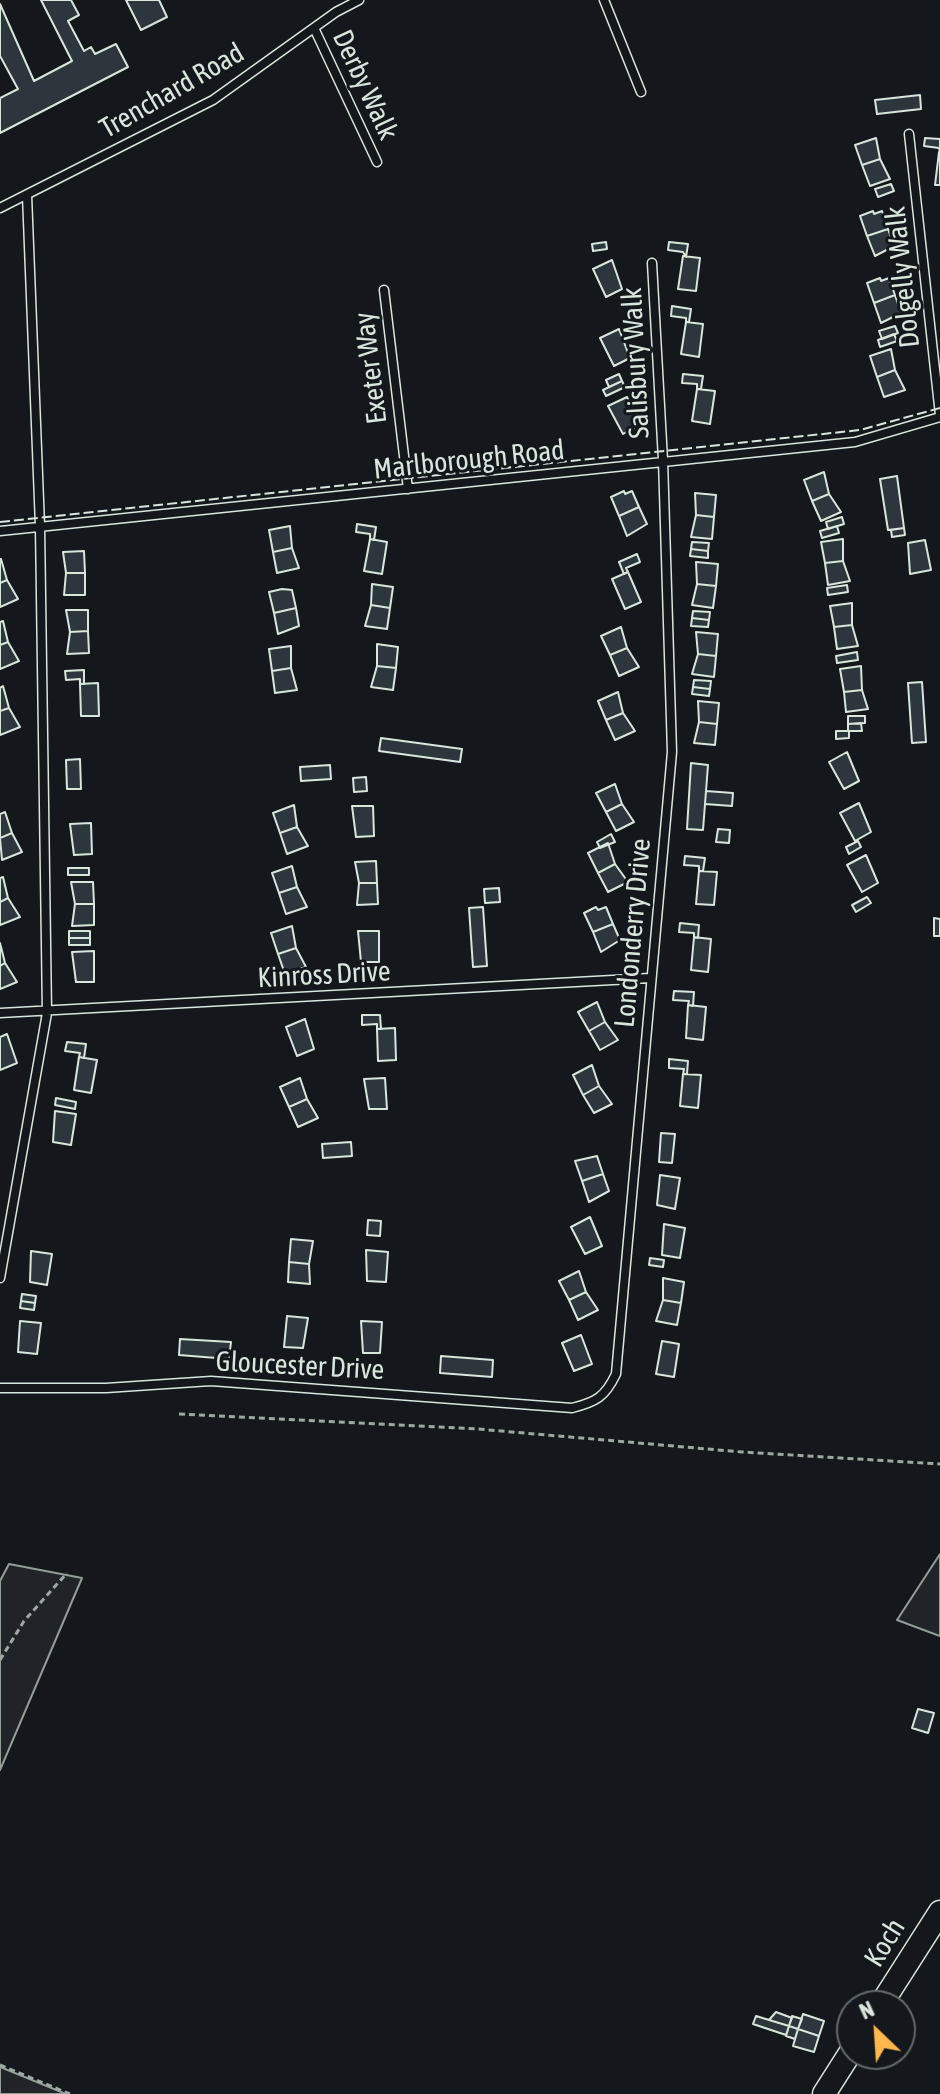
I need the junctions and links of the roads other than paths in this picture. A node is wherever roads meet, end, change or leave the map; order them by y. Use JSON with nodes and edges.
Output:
{"nodes":[{"id":1,"x":330,"y":0,"type":"edge"},
{"id":2,"x":359,"y":0,"type":"edge"},
{"id":3,"x":604,"y":0,"type":"edge"},
{"id":4,"x":336,"y":12,"type":"junction"},
{"id":5,"x":314,"y":28,"type":"junction"},
{"id":6,"x":641,"y":92,"type":"dead end"},
{"id":7,"x":909,"y":134,"type":"dead end"},
{"id":8,"x":377,"y":162,"type":"dead end"},
{"id":9,"x":27,"y":195,"type":"junction"},
{"id":10,"x":0,"y":208,"type":"edge"},
{"id":11,"x":652,"y":263,"type":"dead end"},
{"id":12,"x":384,"y":290,"type":"dead end"},
{"id":13,"x":940,"y":416,"type":"edge"},
{"id":14,"x":663,"y":460,"type":"junction"},
{"id":15,"x":408,"y":489,"type":"junction"},
{"id":16,"x":40,"y":526,"type":"junction"},
{"id":17,"x":0,"y":531,"type":"edge"},
{"id":18,"x":650,"y":978,"type":"junction"},
{"id":19,"x":0,"y":1013,"type":"edge"},
{"id":20,"x":47,"y":1013,"type":"junction"},
{"id":21,"x":0,"y":1278,"type":"edge"},
{"id":22,"x":0,"y":1388,"type":"edge"},
{"id":23,"x":597,"y":1402,"type":"joint"},
{"id":24,"x":940,"y":1912,"type":"edge"},
{"id":25,"x":890,"y":1990,"type":"edge"},
{"id":26,"x":839,"y":2070,"type":"edge"},
{"id":27,"x":824,"y":2094,"type":"edge"}],
"edges":[{"from":1,"to":4,"type":"lane"},
{"from":2,"to":4,"type":"lane","name":"Trenchard Road"},
{"from":3,"to":6,"type":"lane"},
{"from":4,"to":5,"type":"lane","name":"Trenchard Road"},
{"from":5,"to":8,"type":"lane","name":"Derby Walk"},
{"from":5,"to":9,"type":"lane","name":"Trenchard Road"},
{"from":7,"to":13,"type":"lane","name":"Dolgelly Walk"},
{"from":9,"to":10,"type":"lane","name":"Trenchard Road"},
{"from":9,"to":16,"type":"lane"},
{"from":11,"to":14,"type":"lane","name":"Salisbury Walk"},
{"from":12,"to":15,"type":"lane","name":"Exeter Way"},
{"from":13,"to":14,"type":"lane","name":"Marlborough Road"},
{"from":14,"to":15,"type":"lane","name":"Marlborough Road"},
{"from":14,"to":18,"type":"lane","name":"Londonderry Drive"},
{"from":15,"to":16,"type":"lane","name":"Marlborough Road"},
{"from":16,"to":17,"type":"lane","name":"Marlborough Road"},
{"from":16,"to":20,"type":"lane"},
{"from":18,"to":20,"type":"lane","name":"Kinross Drive"},
{"from":18,"to":23,"type":"lane","name":"Londonderry Drive"},
{"from":19,"to":20,"type":"lane","name":"Kinross Drive"},
{"from":20,"to":21,"type":"lane"},
{"from":22,"to":23,"type":"lane","name":"Gloucester Drive"},
{"from":24,"to":25,"type":"street","name":"Koch"},
{"from":26,"to":27,"type":"street"}]}
